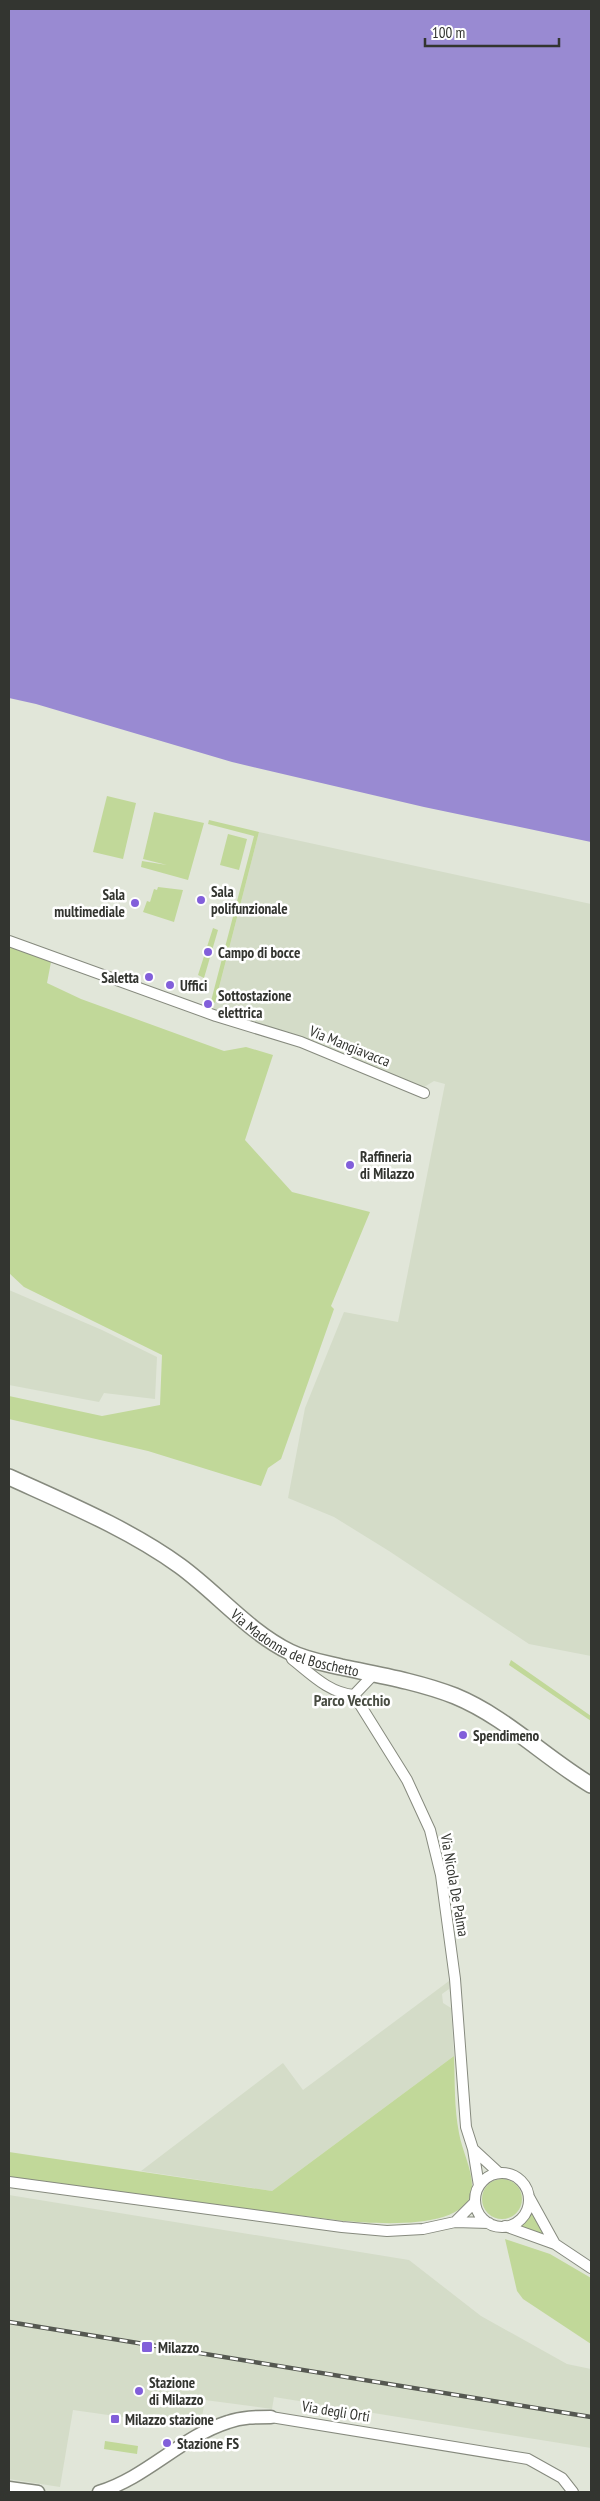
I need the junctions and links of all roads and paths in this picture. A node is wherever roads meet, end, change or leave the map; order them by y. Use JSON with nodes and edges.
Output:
{"nodes":[{"id":1,"x":9,"y":941,"type":"edge"},
{"id":2,"x":424,"y":1093,"type":"dead end"},
{"id":3,"x":9,"y":1477,"type":"edge"},
{"id":4,"x":290,"y":1652,"type":"junction"},
{"id":5,"x":374,"y":1674,"type":"junction"},
{"id":6,"x":354,"y":1695,"type":"junction"},
{"id":7,"x":591,"y":1785,"type":"edge"},
{"id":8,"x":473,"y":2149,"type":"junction"},
{"id":9,"x":499,"y":2173,"type":"junction"},
{"id":10,"x":9,"y":2182,"type":"edge"},
{"id":11,"x":479,"y":2186,"type":"junction"},
{"id":12,"x":529,"y":2197,"type":"junction"},
{"id":13,"x":475,"y":2202,"type":"junction"},
{"id":14,"x":455,"y":2222,"type":"junction"},
{"id":15,"x":489,"y":2223,"type":"junction"},
{"id":16,"x":505,"y":2226,"type":"junction"},
{"id":17,"x":555,"y":2244,"type":"junction"},
{"id":18,"x":591,"y":2268,"type":"edge"},
{"id":19,"x":271,"y":2417,"type":"joint"},
{"id":20,"x":9,"y":2488,"type":"edge"},
{"id":21,"x":38,"y":2492,"type":"edge"},
{"id":22,"x":99,"y":2492,"type":"edge"},
{"id":23,"x":573,"y":2492,"type":"edge"}],
"edges":[{"from":1,"to":2,"type":"street","name":"Via Mangiavacca"},
{"from":3,"to":4,"type":"main road","name":"Via Madonna del Boschetto"},
{"from":4,"to":5,"type":"main road","name":"Via Madonna del Boschetto"},
{"from":4,"to":6,"type":"street"},
{"from":5,"to":6,"type":"street"},
{"from":5,"to":7,"type":"main road","name":"Via Madonna del Boschetto"},
{"from":6,"to":8,"type":"street","name":"Via Nicola De Palma"},
{"from":8,"to":9,"type":"street"},
{"from":8,"to":11,"type":"street","name":"Via Nicola De Palma"},
{"from":9,"to":11,"type":"street"},
{"from":9,"to":12,"type":"street"},
{"from":10,"to":14,"type":"street"},
{"from":11,"to":13,"type":"street"},
{"from":12,"to":16,"type":"street"},
{"from":12,"to":17,"type":"street"},
{"from":13,"to":14,"type":"street"},
{"from":13,"to":15,"type":"street"},
{"from":14,"to":15,"type":"street"},
{"from":15,"to":16,"type":"street"},
{"from":16,"to":17,"type":"street"},
{"from":17,"to":18,"type":"street"},
{"from":19,"to":22,"type":"street","name":"Via degli Orti"},
{"from":19,"to":23,"type":"street","name":"Via degli Orti"},
{"from":20,"to":21,"type":"street"}]}
